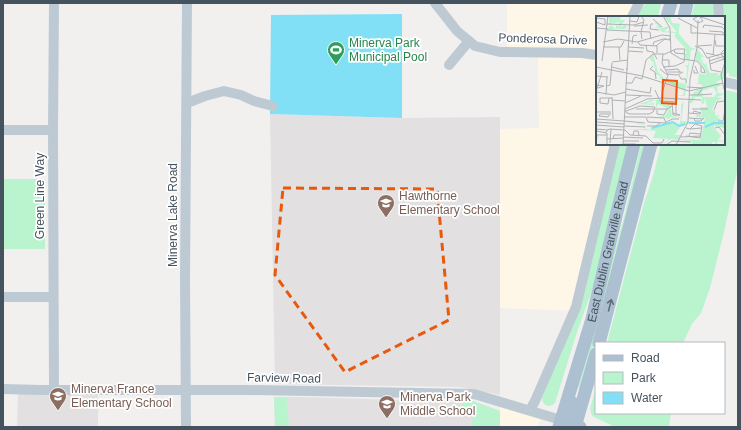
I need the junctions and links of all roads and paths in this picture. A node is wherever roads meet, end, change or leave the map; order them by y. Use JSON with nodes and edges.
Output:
{"nodes":[{"id":1,"x":54,"y":3,"type":"edge"},
{"id":2,"x":187,"y":3,"type":"edge"},
{"id":3,"x":435,"y":3,"type":"edge"},
{"id":4,"x":639,"y":3,"type":"edge"},
{"id":5,"x":671,"y":3,"type":"edge"},
{"id":6,"x":677,"y":3,"type":"edge"},
{"id":7,"x":687,"y":3,"type":"edge"},
{"id":8,"x":718,"y":3,"type":"edge"},
{"id":9,"x":632,"y":16,"type":"edge"},
{"id":10,"x":667,"y":16,"type":"edge"},
{"id":11,"x":675,"y":16,"type":"edge"},
{"id":12,"x":684,"y":16,"type":"edge"},
{"id":13,"x":719,"y":16,"type":"edge"},
{"id":14,"x":469,"y":41,"type":"junction"},
{"id":15,"x":596,"y":55,"type":"edge"},
{"id":16,"x":450,"y":65,"type":"dead end"},
{"id":17,"x":725,"y":82,"type":"edge"},
{"id":18,"x":738,"y":85,"type":"edge"},
{"id":19,"x":187,"y":103,"type":"junction"},
{"id":20,"x":273,"y":106,"type":"dead end"},
{"id":21,"x":3,"y":130,"type":"edge"},
{"id":22,"x":53,"y":130,"type":"junction"},
{"id":23,"x":615,"y":145,"type":"edge"},
{"id":24,"x":634,"y":145,"type":"edge"},
{"id":25,"x":647,"y":145,"type":"edge"},
{"id":26,"x":651,"y":145,"type":"edge"},
{"id":27,"x":633,"y":216,"type":"junction"},
{"id":28,"x":3,"y":296,"type":"edge"},
{"id":29,"x":53,"y":297,"type":"junction"},
{"id":30,"x":599,"y":342,"type":"edge"},
{"id":31,"x":595,"y":357,"type":"edge"},
{"id":32,"x":3,"y":389,"type":"edge"},
{"id":33,"x":54,"y":390,"type":"junction"},
{"id":34,"x":186,"y":390,"type":"junction"},
{"id":35,"x":530,"y":410,"type":"junction"},
{"id":36,"x":569,"y":426,"type":"edge"},
{"id":37,"x":186,"y":427,"type":"edge"}],
"edges":[{"from":1,"to":22,"type":"street","name":"Green Line Way"},
{"from":2,"to":19,"type":"street","name":"Minerva Lake Road"},
{"from":3,"to":14,"type":"street","name":"Ponderosa Drive"},
{"from":4,"to":9,"type":"street"},
{"from":5,"to":10,"type":"main road"},
{"from":6,"to":11,"type":"main road"},
{"from":7,"to":12,"type":"main road"},
{"from":8,"to":13,"type":"street"},
{"from":14,"to":15,"type":"street","name":"Ponderosa Drive"},
{"from":14,"to":16,"type":"street"},
{"from":17,"to":18,"type":"street"},
{"from":19,"to":20,"type":"street"},
{"from":19,"to":34,"type":"street","name":"Minerva Lake Road"},
{"from":21,"to":22,"type":"street"},
{"from":22,"to":29,"type":"street","name":"Green Line Way"},
{"from":23,"to":35,"type":"street","name":"East Dublin Granville Road"},
{"from":24,"to":36,"type":"main road","name":"East Dublin Granville Road"},
{"from":25,"to":27,"type":"main road"},
{"from":26,"to":27,"type":"main road","name":"East Dublin Granville Road"},
{"from":30,"to":27,"type":"main road","name":"East Dublin Granville Road","one_way":true},
{"from":28,"to":29,"type":"street"},
{"from":29,"to":33,"type":"street","name":"Green Line Way"},
{"from":31,"to":36,"type":"main road"},
{"from":32,"to":33,"type":"street","name":"Farview Road"},
{"from":33,"to":34,"type":"street","name":"Farview Road"},
{"from":34,"to":35,"type":"street","name":"Farview Road"},
{"from":34,"to":37,"type":"street","name":"Minerva Lake Road"},
{"from":35,"to":36,"type":"street","name":"Farview Road"}]}
